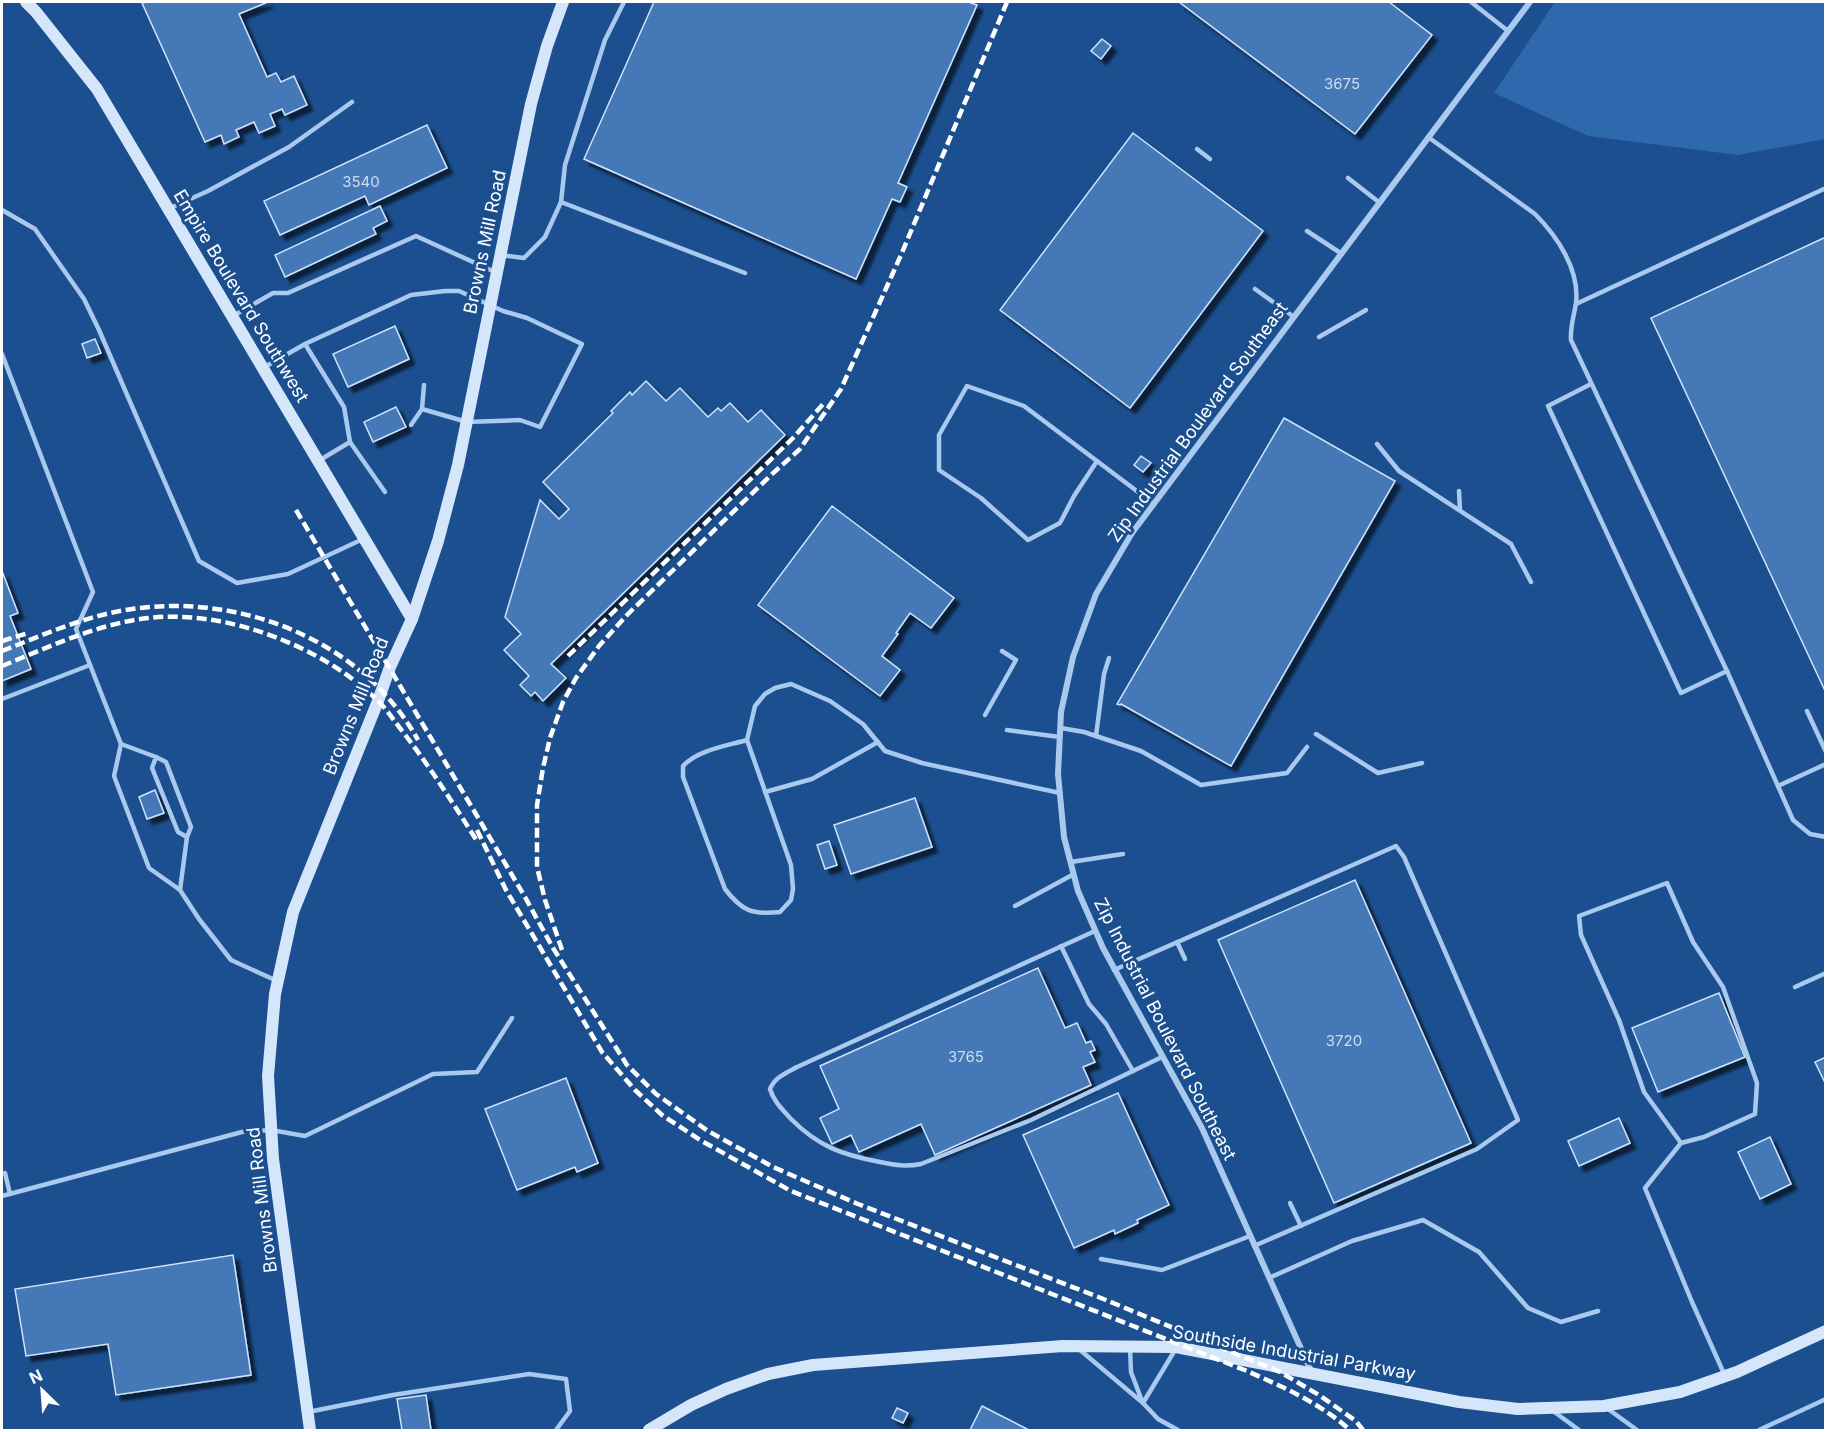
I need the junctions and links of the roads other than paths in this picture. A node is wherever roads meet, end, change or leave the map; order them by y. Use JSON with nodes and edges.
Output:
{"nodes":[{"id":1,"x":26,"y":2,"type":"edge"},
{"id":2,"x":563,"y":2,"type":"edge"},
{"id":3,"x":624,"y":2,"type":"edge"},
{"id":4,"x":1471,"y":2,"type":"edge"},
{"id":5,"x":1530,"y":2,"type":"edge"},
{"id":6,"x":1508,"y":31,"type":"junction"},
{"id":7,"x":352,"y":102,"type":"dead end"},
{"id":8,"x":1428,"y":137,"type":"junction"},
{"id":9,"x":1197,"y":149,"type":"dead end"},
{"id":10,"x":1210,"y":159,"type":"dead end"},
{"id":11,"x":1348,"y":178,"type":"dead end"},
{"id":12,"x":1826,"y":188,"type":"edge"},
{"id":13,"x":561,"y":202,"type":"junction"},
{"id":14,"x":1380,"y":203,"type":"junction"},
{"id":15,"x":168,"y":209,"type":"junction"},
{"id":16,"x":2,"y":210,"type":"edge"},
{"id":17,"x":1307,"y":231,"type":"dead end"},
{"id":18,"x":1342,"y":254,"type":"junction"},
{"id":19,"x":501,"y":255,"type":"junction"},
{"id":20,"x":497,"y":273,"type":"junction"},
{"id":21,"x":745,"y":273,"type":"dead end"},
{"id":22,"x":1255,"y":289,"type":"dead end"},
{"id":23,"x":490,"y":304,"type":"junction"},
{"id":24,"x":1576,"y":304,"type":"junction"},
{"id":25,"x":1366,"y":310,"type":"dead end"},
{"id":26,"x":233,"y":316,"type":"junction"},
{"id":27,"x":1294,"y":317,"type":"junction"},
{"id":28,"x":1319,"y":337,"type":"dead end"},
{"id":29,"x":305,"y":344,"type":"junction"},
{"id":30,"x":2,"y":354,"type":"edge"},
{"id":31,"x":263,"y":368,"type":"junction"},
{"id":32,"x":1592,"y":384,"type":"junction"},
{"id":33,"x":424,"y":385,"type":"dead end"},
{"id":34,"x":422,"y":409,"type":"junction"},
{"id":35,"x":467,"y":422,"type":"junction"},
{"id":36,"x":411,"y":425,"type":"dead end"},
{"id":37,"x":350,"y":442,"type":"junction"},
{"id":38,"x":1377,"y":444,"type":"dead end"},
{"id":39,"x":318,"y":461,"type":"junction"},
{"id":40,"x":1097,"y":461,"type":"junction"},
{"id":41,"x":1459,"y":491,"type":"dead end"},
{"id":42,"x":385,"y":492,"type":"dead end"},
{"id":43,"x":1154,"y":504,"type":"junction"},
{"id":44,"x":1460,"y":510,"type":"junction"},
{"id":45,"x":364,"y":539,"type":"junction"},
{"id":46,"x":1531,"y":582,"type":"dead end"},
{"id":47,"x":411,"y":619,"type":"junction"},
{"id":48,"x":1002,"y":651,"type":"dead end"},
{"id":49,"x":1109,"y":658,"type":"dead end"},
{"id":50,"x":90,"y":665,"type":"junction"},
{"id":51,"x":1727,"y":671,"type":"junction"},
{"id":52,"x":2,"y":699,"type":"edge"},
{"id":53,"x":1807,"y":711,"type":"dead end"},
{"id":54,"x":985,"y":715,"type":"dead end"},
{"id":55,"x":1060,"y":728,"type":"junction"},
{"id":56,"x":1007,"y":730,"type":"dead end"},
{"id":57,"x":1316,"y":734,"type":"dead end"},
{"id":58,"x":1096,"y":736,"type":"junction"},
{"id":59,"x":1060,"y":737,"type":"junction"},
{"id":60,"x":747,"y":740,"type":"junction"},
{"id":61,"x":878,"y":742,"type":"junction"},
{"id":62,"x":121,"y":744,"type":"junction"},
{"id":63,"x":1307,"y":747,"type":"dead end"},
{"id":64,"x":1826,"y":752,"type":"edge"},
{"id":65,"x":156,"y":757,"type":"junction"},
{"id":66,"x":1422,"y":763,"type":"dead end"},
{"id":67,"x":1826,"y":764,"type":"edge"},
{"id":68,"x":1778,"y":786,"type":"junction"},
{"id":69,"x":765,"y":792,"type":"junction"},
{"id":70,"x":1060,"y":793,"type":"junction"},
{"id":71,"x":187,"y":837,"type":"junction"},
{"id":72,"x":1826,"y":837,"type":"edge"},
{"id":73,"x":1123,"y":854,"type":"dead end"},
{"id":74,"x":1071,"y":862,"type":"junction"},
{"id":75,"x":1074,"y":874,"type":"junction"},
{"id":76,"x":180,"y":890,"type":"junction"},
{"id":77,"x":1015,"y":906,"type":"dead end"},
{"id":78,"x":1095,"y":931,"type":"junction"},
{"id":79,"x":1177,"y":942,"type":"junction"},
{"id":80,"x":1061,"y":946,"type":"junction"},
{"id":81,"x":1185,"y":959,"type":"dead end"},
{"id":82,"x":1114,"y":970,"type":"junction"},
{"id":83,"x":1826,"y":973,"type":"edge"},
{"id":84,"x":278,"y":981,"type":"junction"},
{"id":85,"x":1795,"y":987,"type":"dead end"},
{"id":86,"x":512,"y":1018,"type":"dead end"},
{"id":87,"x":1162,"y":1057,"type":"junction"},
{"id":88,"x":1133,"y":1071,"type":"junction"},
{"id":89,"x":271,"y":1130,"type":"junction"},
{"id":90,"x":1681,"y":1143,"type":"junction"},
{"id":91,"x":5,"y":1173,"type":"dead end"},
{"id":92,"x":10,"y":1194,"type":"junction"},
{"id":93,"x":2,"y":1196,"type":"edge"},
{"id":94,"x":1290,"y":1203,"type":"dead end"},
{"id":95,"x":1301,"y":1226,"type":"junction"},
{"id":96,"x":1250,"y":1236,"type":"junction"},
{"id":97,"x":1254,"y":1246,"type":"junction"},
{"id":98,"x":1101,"y":1259,"type":"dead end"},
{"id":99,"x":1269,"y":1278,"type":"junction"},
{"id":100,"x":1598,"y":1311,"type":"dead end"},
{"id":101,"x":1826,"y":1331,"type":"edge"},
{"id":102,"x":1076,"y":1346,"type":"junction"},
{"id":103,"x":1130,"y":1347,"type":"junction"},
{"id":104,"x":1176,"y":1347,"type":"junction"},
{"id":105,"x":1312,"y":1373,"type":"junction"},
{"id":106,"x":1725,"y":1376,"type":"junction"},
{"id":107,"x":1826,"y":1399,"type":"edge"},
{"id":108,"x":1143,"y":1403,"type":"junction"},
{"id":109,"x":1604,"y":1406,"type":"junction"},
{"id":110,"x":1549,"y":1408,"type":"junction"},
{"id":111,"x":308,"y":1412,"type":"junction"},
{"id":112,"x":310,"y":1431,"type":"edge"},
{"id":113,"x":556,"y":1431,"type":"edge"},
{"id":114,"x":649,"y":1431,"type":"edge"},
{"id":115,"x":1178,"y":1431,"type":"edge"},
{"id":116,"x":1580,"y":1431,"type":"edge"},
{"id":117,"x":1637,"y":1431,"type":"edge"},
{"id":118,"x":1759,"y":1431,"type":"edge"}],
"edges":[{"from":1,"to":15,"type":"street","name":"Empire Boulevard Southwest"},
{"from":2,"to":19,"type":"street","name":"Browns Mill Road"},
{"from":3,"to":13,"type":"lane"},
{"from":4,"to":6,"type":"lane"},
{"from":5,"to":6,"type":"street","name":"Zip Industrial Boulevard Southeast"},
{"from":6,"to":8,"type":"street","name":"Zip Industrial Boulevard Southeast"},
{"from":7,"to":15,"type":"lane"},
{"from":8,"to":14,"type":"street","name":"Zip Industrial Boulevard Southeast"},
{"from":8,"to":24,"type":"lane"},
{"from":9,"to":10,"type":"lane"},
{"from":11,"to":14,"type":"lane"},
{"from":12,"to":24,"type":"lane"},
{"from":13,"to":19,"type":"lane"},
{"from":13,"to":21,"type":"lane"},
{"from":14,"to":18,"type":"street","name":"Zip Industrial Boulevard Southeast"},
{"from":15,"to":26,"type":"street","name":"Empire Boulevard Southwest"},
{"from":16,"to":45,"type":"lane"},
{"from":17,"to":18,"type":"lane"},
{"from":18,"to":27,"type":"street","name":"Zip Industrial Boulevard Southeast"},
{"from":19,"to":20,"type":"street","name":"Browns Mill Road"},
{"from":20,"to":23,"type":"street","name":"Browns Mill Road"},
{"from":20,"to":26,"type":"lane"},
{"from":22,"to":27,"type":"lane"},
{"from":23,"to":29,"type":"lane"},
{"from":23,"to":35,"type":"street","name":"Browns Mill Road"},
{"from":23,"to":35,"type":"lane"},
{"from":24,"to":32,"type":"lane"},
{"from":25,"to":28,"type":"lane"},
{"from":26,"to":31,"type":"street","name":"Empire Boulevard Southwest"},
{"from":27,"to":43,"type":"street","name":"Zip Industrial Boulevard Southeast"},
{"from":29,"to":31,"type":"lane"},
{"from":29,"to":37,"type":"lane"},
{"from":30,"to":50,"type":"lane"},
{"from":31,"to":39,"type":"street","name":"Empire Boulevard Southwest"},
{"from":32,"to":51,"type":"lane"},
{"from":32,"to":51,"type":"lane"},
{"from":33,"to":34,"type":"lane"},
{"from":34,"to":35,"type":"lane"},
{"from":34,"to":36,"type":"lane"},
{"from":35,"to":47,"type":"street","name":"Browns Mill Road"},
{"from":37,"to":39,"type":"lane"},
{"from":37,"to":42,"type":"lane"},
{"from":38,"to":44,"type":"lane"},
{"from":39,"to":45,"type":"street","name":"Empire Boulevard Southwest"},
{"from":40,"to":40,"type":"lane"},
{"from":40,"to":43,"type":"lane"},
{"from":41,"to":44,"type":"lane"},
{"from":43,"to":55,"type":"street","name":"Zip Industrial Boulevard Southeast"},
{"from":44,"to":46,"type":"lane"},
{"from":45,"to":47,"type":"street","name":"Empire Boulevard Southwest"},
{"from":47,"to":84,"type":"street","name":"Browns Mill Road"},
{"from":48,"to":54,"type":"lane"},
{"from":49,"to":58,"type":"lane"},
{"from":50,"to":52,"type":"lane"},
{"from":50,"to":62,"type":"lane"},
{"from":51,"to":68,"type":"lane"},
{"from":53,"to":64,"type":"lane"},
{"from":55,"to":58,"type":"lane"},
{"from":55,"to":59,"type":"street","name":"Zip Industrial Boulevard Southeast"},
{"from":56,"to":59,"type":"lane"},
{"from":57,"to":66,"type":"lane"},
{"from":58,"to":63,"type":"lane"},
{"from":59,"to":70,"type":"street","name":"Zip Industrial Boulevard Southeast"},
{"from":60,"to":61,"type":"lane"},
{"from":60,"to":69,"type":"lane"},
{"from":60,"to":69,"type":"lane"},
{"from":61,"to":69,"type":"lane"},
{"from":61,"to":70,"type":"lane"},
{"from":62,"to":65,"type":"lane"},
{"from":62,"to":76,"type":"lane"},
{"from":65,"to":71,"type":"lane"},
{"from":65,"to":71,"type":"lane"},
{"from":67,"to":68,"type":"lane"},
{"from":68,"to":72,"type":"lane"},
{"from":70,"to":74,"type":"street","name":"Zip Industrial Boulevard Southeast"},
{"from":71,"to":76,"type":"lane"},
{"from":73,"to":74,"type":"lane"},
{"from":74,"to":75,"type":"street","name":"Zip Industrial Boulevard Southeast"},
{"from":75,"to":77,"type":"lane"},
{"from":75,"to":78,"type":"street","name":"Zip Industrial Boulevard Southeast"},
{"from":76,"to":84,"type":"lane"},
{"from":78,"to":80,"type":"lane"},
{"from":78,"to":82,"type":"street","name":"Zip Industrial Boulevard Southeast"},
{"from":79,"to":81,"type":"lane"},
{"from":79,"to":82,"type":"lane"},
{"from":79,"to":95,"type":"lane"},
{"from":80,"to":88,"type":"lane"},
{"from":80,"to":88,"type":"lane"},
{"from":82,"to":87,"type":"street","name":"Zip Industrial Boulevard Southeast"},
{"from":83,"to":85,"type":"lane"},
{"from":84,"to":89,"type":"street","name":"Browns Mill Road"},
{"from":86,"to":89,"type":"lane"},
{"from":87,"to":88,"type":"lane"},
{"from":87,"to":96,"type":"street","name":"Zip Industrial Boulevard Southeast"},
{"from":89,"to":92,"type":"lane"},
{"from":89,"to":111,"type":"street","name":"Browns Mill Road"},
{"from":90,"to":90,"type":"lane"},
{"from":90,"to":106,"type":"lane"},
{"from":91,"to":92,"type":"lane"},
{"from":92,"to":93,"type":"lane"},
{"from":94,"to":95,"type":"lane"},
{"from":95,"to":97,"type":"lane"},
{"from":96,"to":97,"type":"street","name":"Zip Industrial Boulevard Southeast"},
{"from":96,"to":98,"type":"lane"},
{"from":97,"to":99,"type":"street","name":"Zip Industrial Boulevard Southeast"},
{"from":99,"to":100,"type":"lane"},
{"from":99,"to":105,"type":"street","name":"Zip Industrial Boulevard Southeast"},
{"from":101,"to":106,"type":"street","name":"Southside Industrial Parkway"},
{"from":102,"to":103,"type":"street","name":"Southside Industrial Parkway"},
{"from":102,"to":108,"type":"lane"},
{"from":102,"to":114,"type":"street","name":"Southside Industrial Parkway"},
{"from":103,"to":104,"type":"street","name":"Southside Industrial Parkway"},
{"from":103,"to":108,"type":"lane"},
{"from":104,"to":105,"type":"street","name":"Southside Industrial Parkway"},
{"from":104,"to":108,"type":"lane"},
{"from":105,"to":110,"type":"street","name":"Southside Industrial Parkway"},
{"from":106,"to":109,"type":"street","name":"Southside Industrial Parkway"},
{"from":107,"to":118,"type":"lane"},
{"from":108,"to":115,"type":"lane"},
{"from":109,"to":110,"type":"street","name":"Southside Industrial Parkway"},
{"from":109,"to":117,"type":"lane"},
{"from":110,"to":116,"type":"lane"},
{"from":111,"to":112,"type":"street","name":"Browns Mill Road"},
{"from":111,"to":113,"type":"lane"}]}
